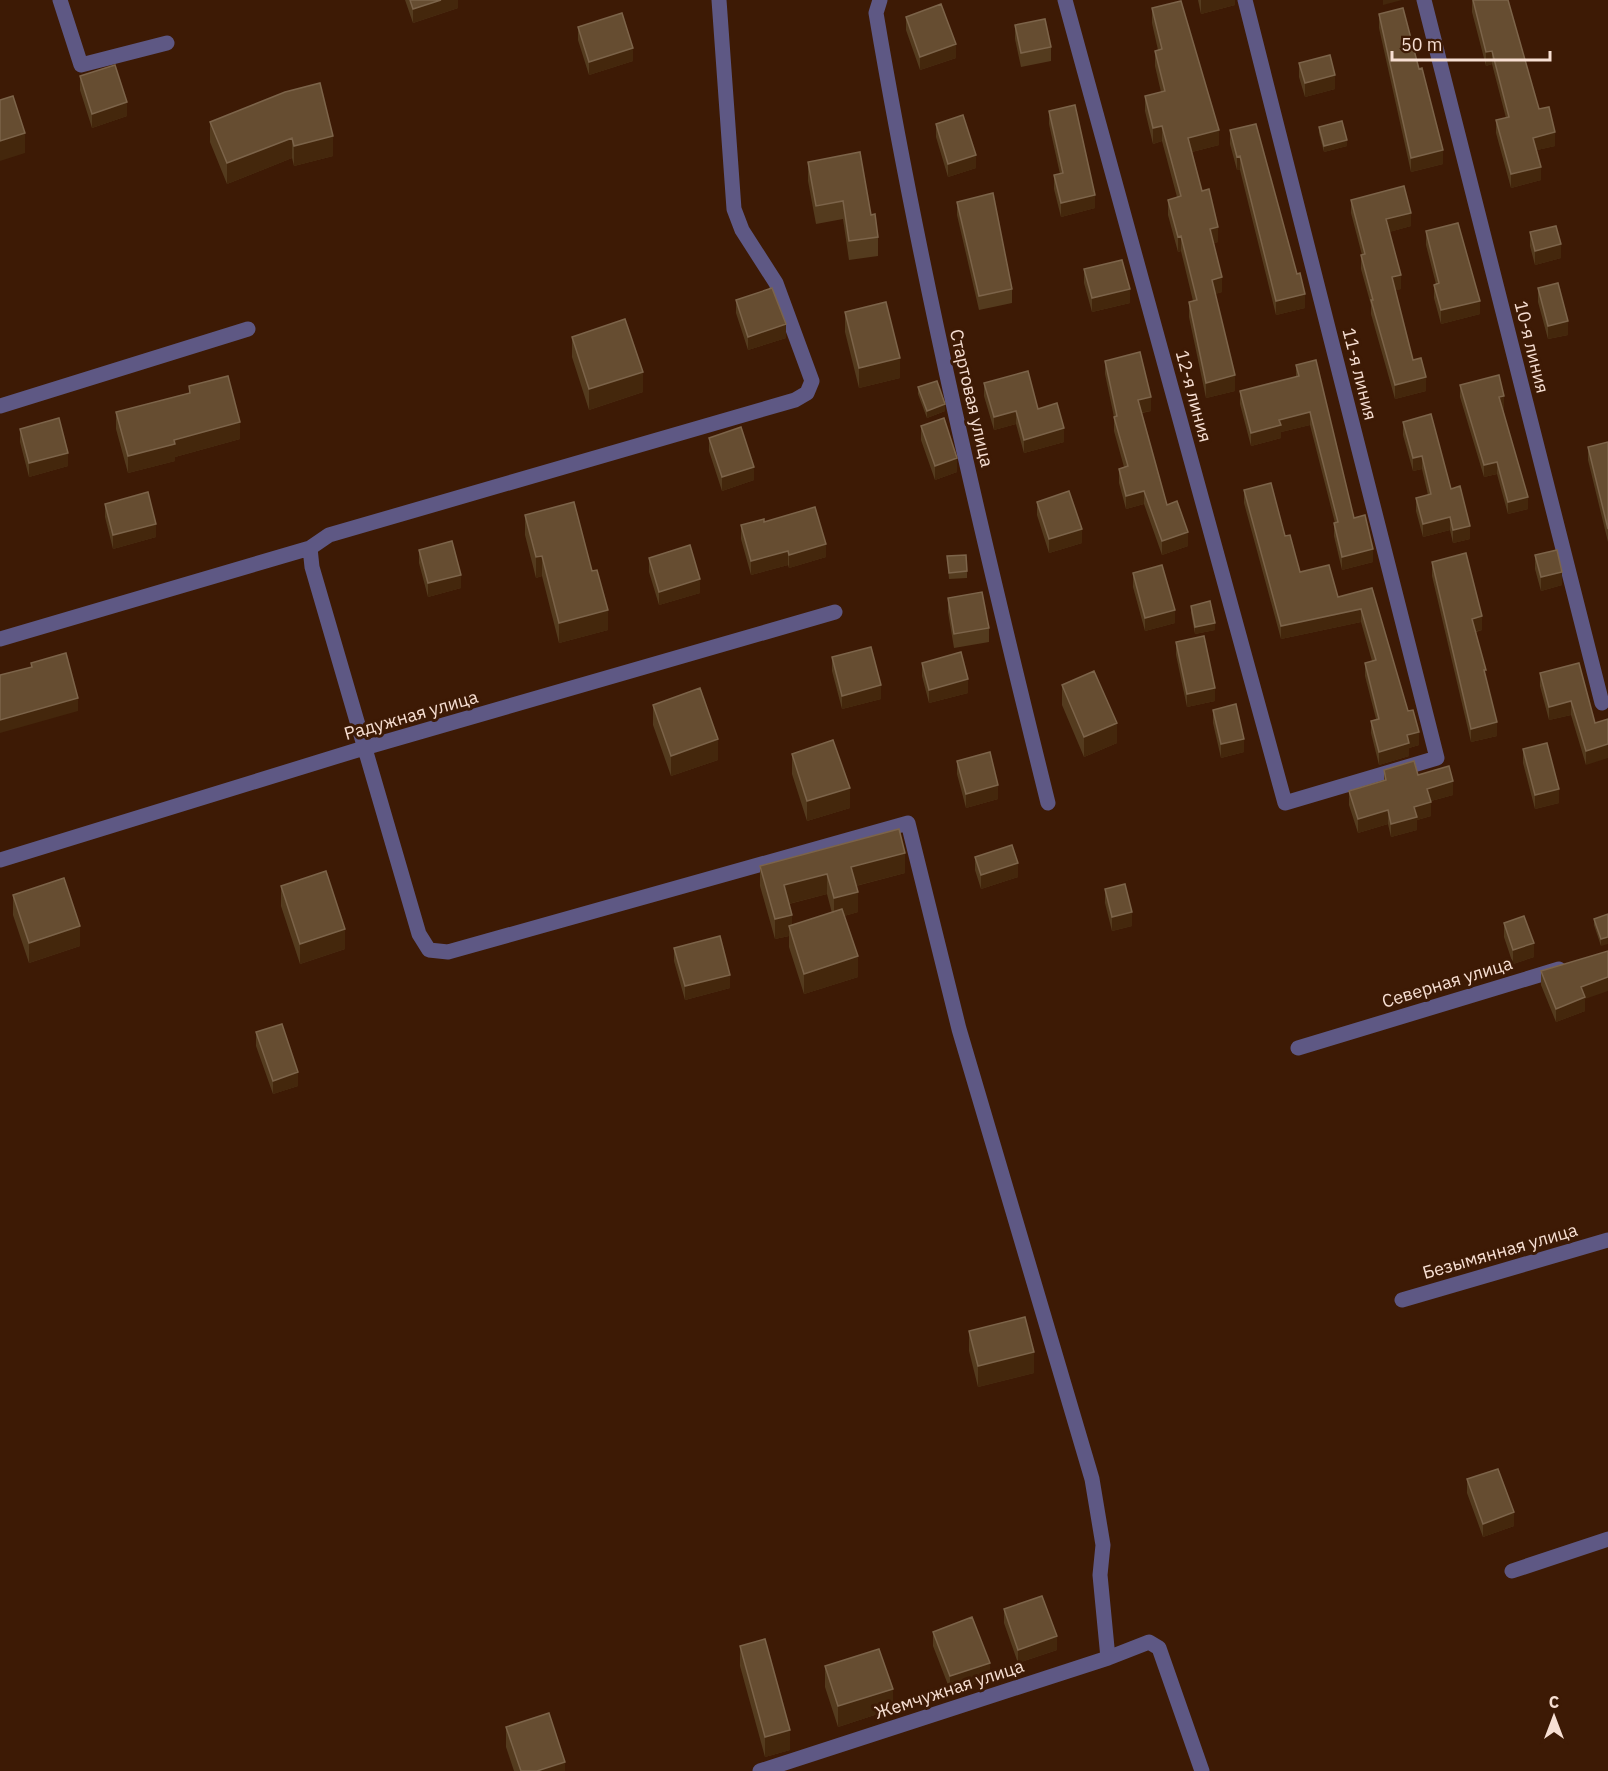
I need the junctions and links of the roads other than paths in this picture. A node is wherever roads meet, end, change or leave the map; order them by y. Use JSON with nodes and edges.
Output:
{"nodes":[{"id":1,"x":60,"y":0,"type":"edge"},
{"id":2,"x":719,"y":0,"type":"edge"},
{"id":3,"x":880,"y":0,"type":"edge"},
{"id":4,"x":1065,"y":0,"type":"edge"},
{"id":5,"x":1245,"y":0,"type":"edge"},
{"id":6,"x":1424,"y":0,"type":"edge"},
{"id":7,"x":167,"y":43,"type":"dead end"},
{"id":8,"x":248,"y":329,"type":"dead end"},
{"id":9,"x":0,"y":406,"type":"edge"},
{"id":10,"x":310,"y":548,"type":"junction"},
{"id":11,"x":835,"y":612,"type":"dead end"},
{"id":12,"x":0,"y":639,"type":"edge"},
{"id":13,"x":1602,"y":703,"type":"dead end"},
{"id":14,"x":364,"y":748,"type":"junction"},
{"id":15,"x":1437,"y":758,"type":"joint"},
{"id":16,"x":1048,"y":802,"type":"dead end"},
{"id":17,"x":0,"y":860,"type":"edge"},
{"id":18,"x":1575,"y":964,"type":"edge"},
{"id":19,"x":1298,"y":1048,"type":"dead end"},
{"id":20,"x":1608,"y":1240,"type":"edge"},
{"id":21,"x":1402,"y":1300,"type":"dead end"},
{"id":22,"x":1608,"y":1539,"type":"edge"},
{"id":23,"x":1512,"y":1571,"type":"dead end"},
{"id":24,"x":1108,"y":1658,"type":"junction"},
{"id":25,"x":760,"y":1771,"type":"edge"},
{"id":26,"x":1202,"y":1771,"type":"edge"}],
"edges":[{"from":1,"to":7,"type":"street"},
{"from":2,"to":10,"type":"street"},
{"from":3,"to":16,"type":"street","name":"Стартовая улица"},
{"from":4,"to":15,"type":"street","name":"12-я линия"},
{"from":5,"to":15,"type":"street","name":"11-я линия"},
{"from":6,"to":13,"type":"street","name":"10-я линия"},
{"from":8,"to":9,"type":"street"},
{"from":10,"to":12,"type":"street"},
{"from":10,"to":14,"type":"street"},
{"from":11,"to":14,"type":"street","name":"Радужная улица"},
{"from":14,"to":17,"type":"street","name":"Радужная улица"},
{"from":14,"to":24,"type":"street"},
{"from":18,"to":19,"type":"street","name":"Северная улица"},
{"from":20,"to":21,"type":"street","name":"Безымянная улица"},
{"from":22,"to":23,"type":"street"},
{"from":24,"to":25,"type":"street","name":"Жемчужная улица"},
{"from":24,"to":26,"type":"street","name":"Жемчужная улица"}]}
